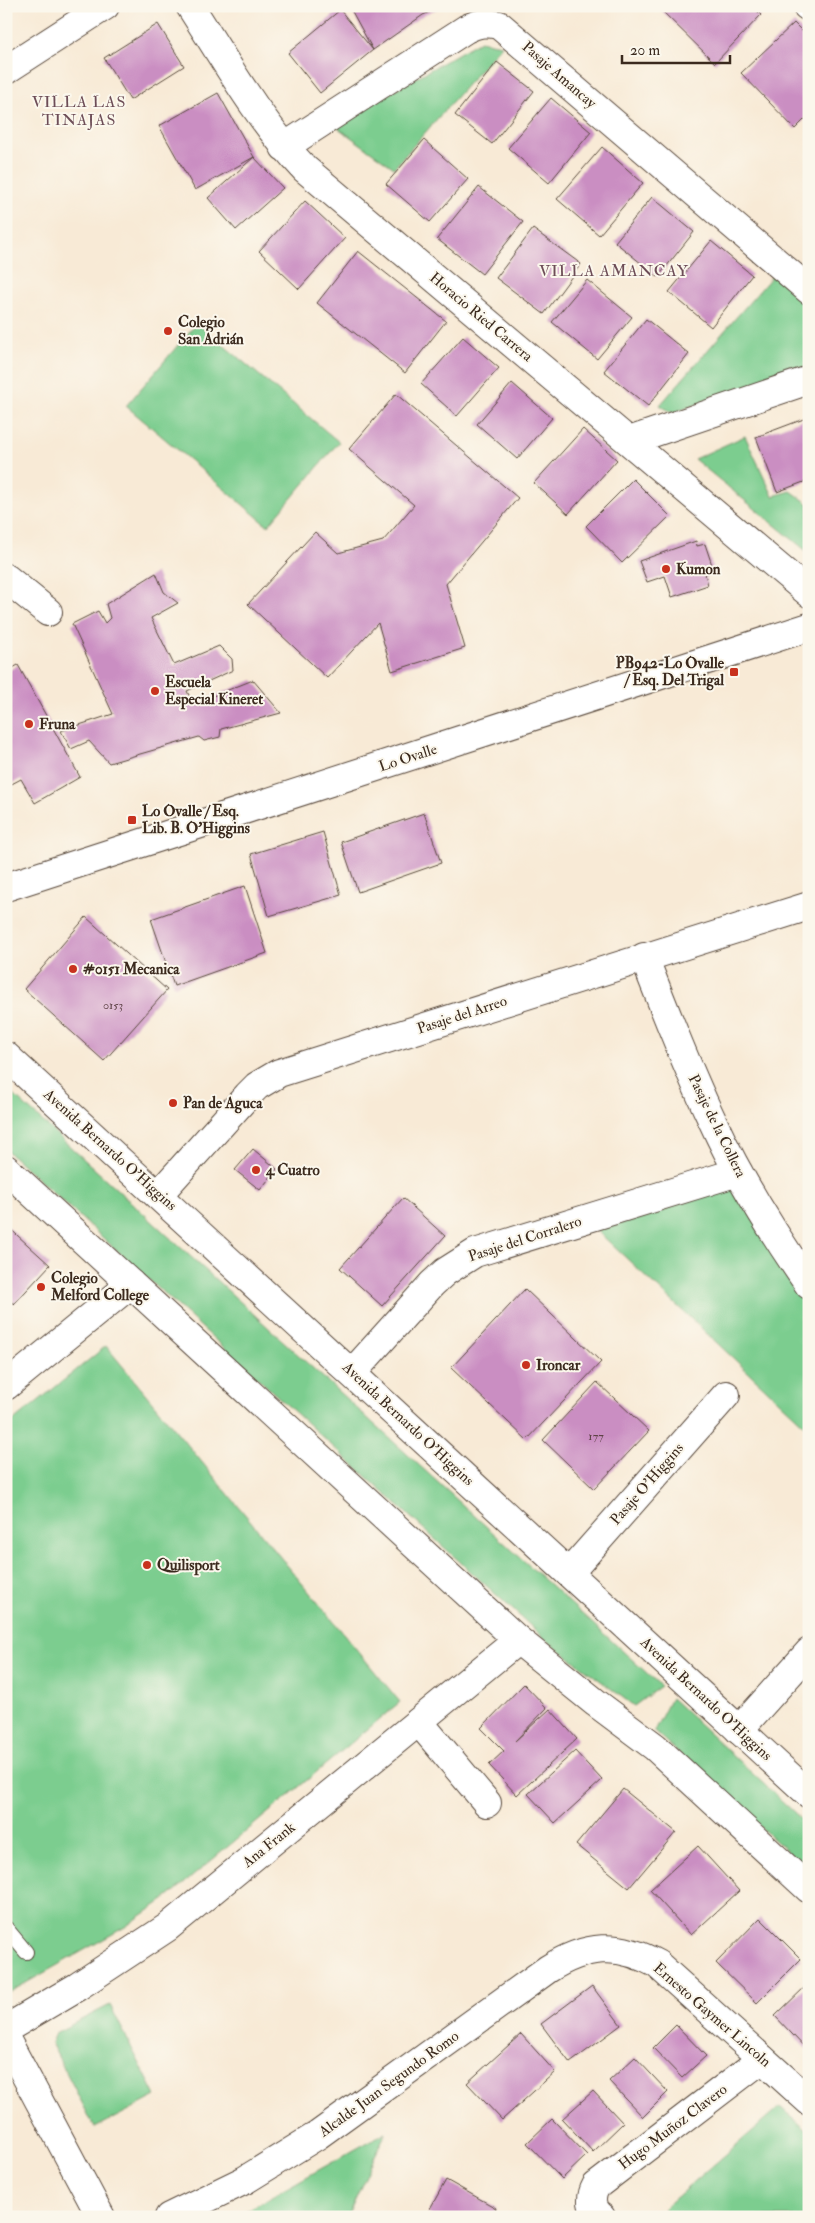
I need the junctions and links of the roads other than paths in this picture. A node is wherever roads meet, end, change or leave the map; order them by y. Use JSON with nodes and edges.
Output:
{"nodes":[{"id":1,"x":105,"y":6,"type":"edge"},
{"id":2,"x":190,"y":6,"type":"edge"},
{"id":3,"x":6,"y":70,"type":"edge"},
{"id":4,"x":284,"y":147,"type":"junction"},
{"id":5,"x":809,"y":290,"type":"edge"},
{"id":6,"x":809,"y":380,"type":"edge"},
{"id":7,"x":629,"y":441,"type":"junction"},
{"id":8,"x":6,"y":578,"type":"edge"},
{"id":9,"x":809,"y":593,"type":"edge"},
{"id":10,"x":48,"y":612,"type":"dead end"},
{"id":11,"x":809,"y":627,"type":"edge"},
{"id":12,"x":6,"y":887,"type":"edge"},
{"id":13,"x":809,"y":906,"type":"edge"},
{"id":14,"x":644,"y":958,"type":"junction"},
{"id":15,"x":6,"y":1056,"type":"edge"},
{"id":16,"x":6,"y":1170,"type":"edge"},
{"id":17,"x":738,"y":1172,"type":"junction"},
{"id":18,"x":158,"y":1194,"type":"junction"},
{"id":19,"x":131,"y":1284,"type":"junction"},
{"id":20,"x":809,"y":1285,"type":"edge"},
{"id":21,"x":352,"y":1373,"type":"junction"},
{"id":22,"x":6,"y":1386,"type":"edge"},
{"id":23,"x":726,"y":1395,"type":"dead end"},
{"id":24,"x":569,"y":1573,"type":"junction"},
{"id":25,"x":518,"y":1640,"type":"junction"},
{"id":26,"x":809,"y":1652,"type":"edge"},
{"id":27,"x":419,"y":1722,"type":"junction"},
{"id":28,"x":739,"y":1730,"type":"junction"},
{"id":29,"x":809,"y":1794,"type":"edge"},
{"id":30,"x":487,"y":1804,"type":"dead end"},
{"id":31,"x":809,"y":1889,"type":"edge"},
{"id":32,"x":6,"y":1928,"type":"edge"},
{"id":33,"x":605,"y":1949,"type":"joint"},
{"id":34,"x":26,"y":1952,"type":"dead end"},
{"id":35,"x":6,"y":2029,"type":"edge"},
{"id":36,"x":6,"y":2039,"type":"edge"},
{"id":37,"x":762,"y":2059,"type":"junction"},
{"id":38,"x":809,"y":2101,"type":"edge"},
{"id":39,"x":596,"y":2209,"type":"edge"},
{"id":40,"x":191,"y":2213,"type":"edge"},
{"id":41,"x":101,"y":2217,"type":"edge"}],
"edges":[{"from":1,"to":3,"type":"street"},
{"from":2,"to":4,"type":"street","name":"Horacio Ried Carrera"},
{"from":4,"to":5,"type":"street","name":"Pasaje Amancay"},
{"from":4,"to":7,"type":"street","name":"Horacio Ried Carrera"},
{"from":6,"to":7,"type":"street"},
{"from":7,"to":9,"type":"street","name":"Horacio Ried Carrera"},
{"from":8,"to":10,"type":"street"},
{"from":11,"to":12,"type":"street","name":"Lo Ovalle"},
{"from":13,"to":14,"type":"street","name":"Pasaje del Arreo"},
{"from":14,"to":17,"type":"street","name":"Pasaje de la Collera"},
{"from":14,"to":18,"type":"street","name":"Pasaje del Arreo"},
{"from":15,"to":18,"type":"street","name":"Avenida Bernardo O'Higgins"},
{"from":16,"to":19,"type":"street"},
{"from":17,"to":20,"type":"street","name":"Pasaje de la Collera"},
{"from":17,"to":21,"type":"street","name":"Pasaje del Corralero"},
{"from":18,"to":21,"type":"street","name":"Avenida Bernardo O'Higgins"},
{"from":19,"to":22,"type":"street"},
{"from":19,"to":25,"type":"street"},
{"from":21,"to":24,"type":"street","name":"Avenida Bernardo O'Higgins"},
{"from":23,"to":24,"type":"street","name":"Pasaje O'Higgins"},
{"from":24,"to":28,"type":"street","name":"Avenida Bernardo O'Higgins"},
{"from":25,"to":27,"type":"street","name":"Ana Frank"},
{"from":25,"to":31,"type":"street"},
{"from":26,"to":28,"type":"street"},
{"from":27,"to":30,"type":"street"},
{"from":27,"to":35,"type":"street","name":"Ana Frank"},
{"from":28,"to":29,"type":"street","name":"Avenida Bernardo O'Higgins"},
{"from":32,"to":34,"type":"lane"},
{"from":33,"to":37,"type":"street","name":"Ernesto Gaymer Lincoln"},
{"from":33,"to":40,"type":"street","name":"Alcalde Juan Segundo Romo"},
{"from":36,"to":41,"type":"street"},
{"from":37,"to":38,"type":"street","name":"Ernesto Gaymer Lincoln"},
{"from":37,"to":39,"type":"street","name":"Hugo Muñoz Clavero"}]}
